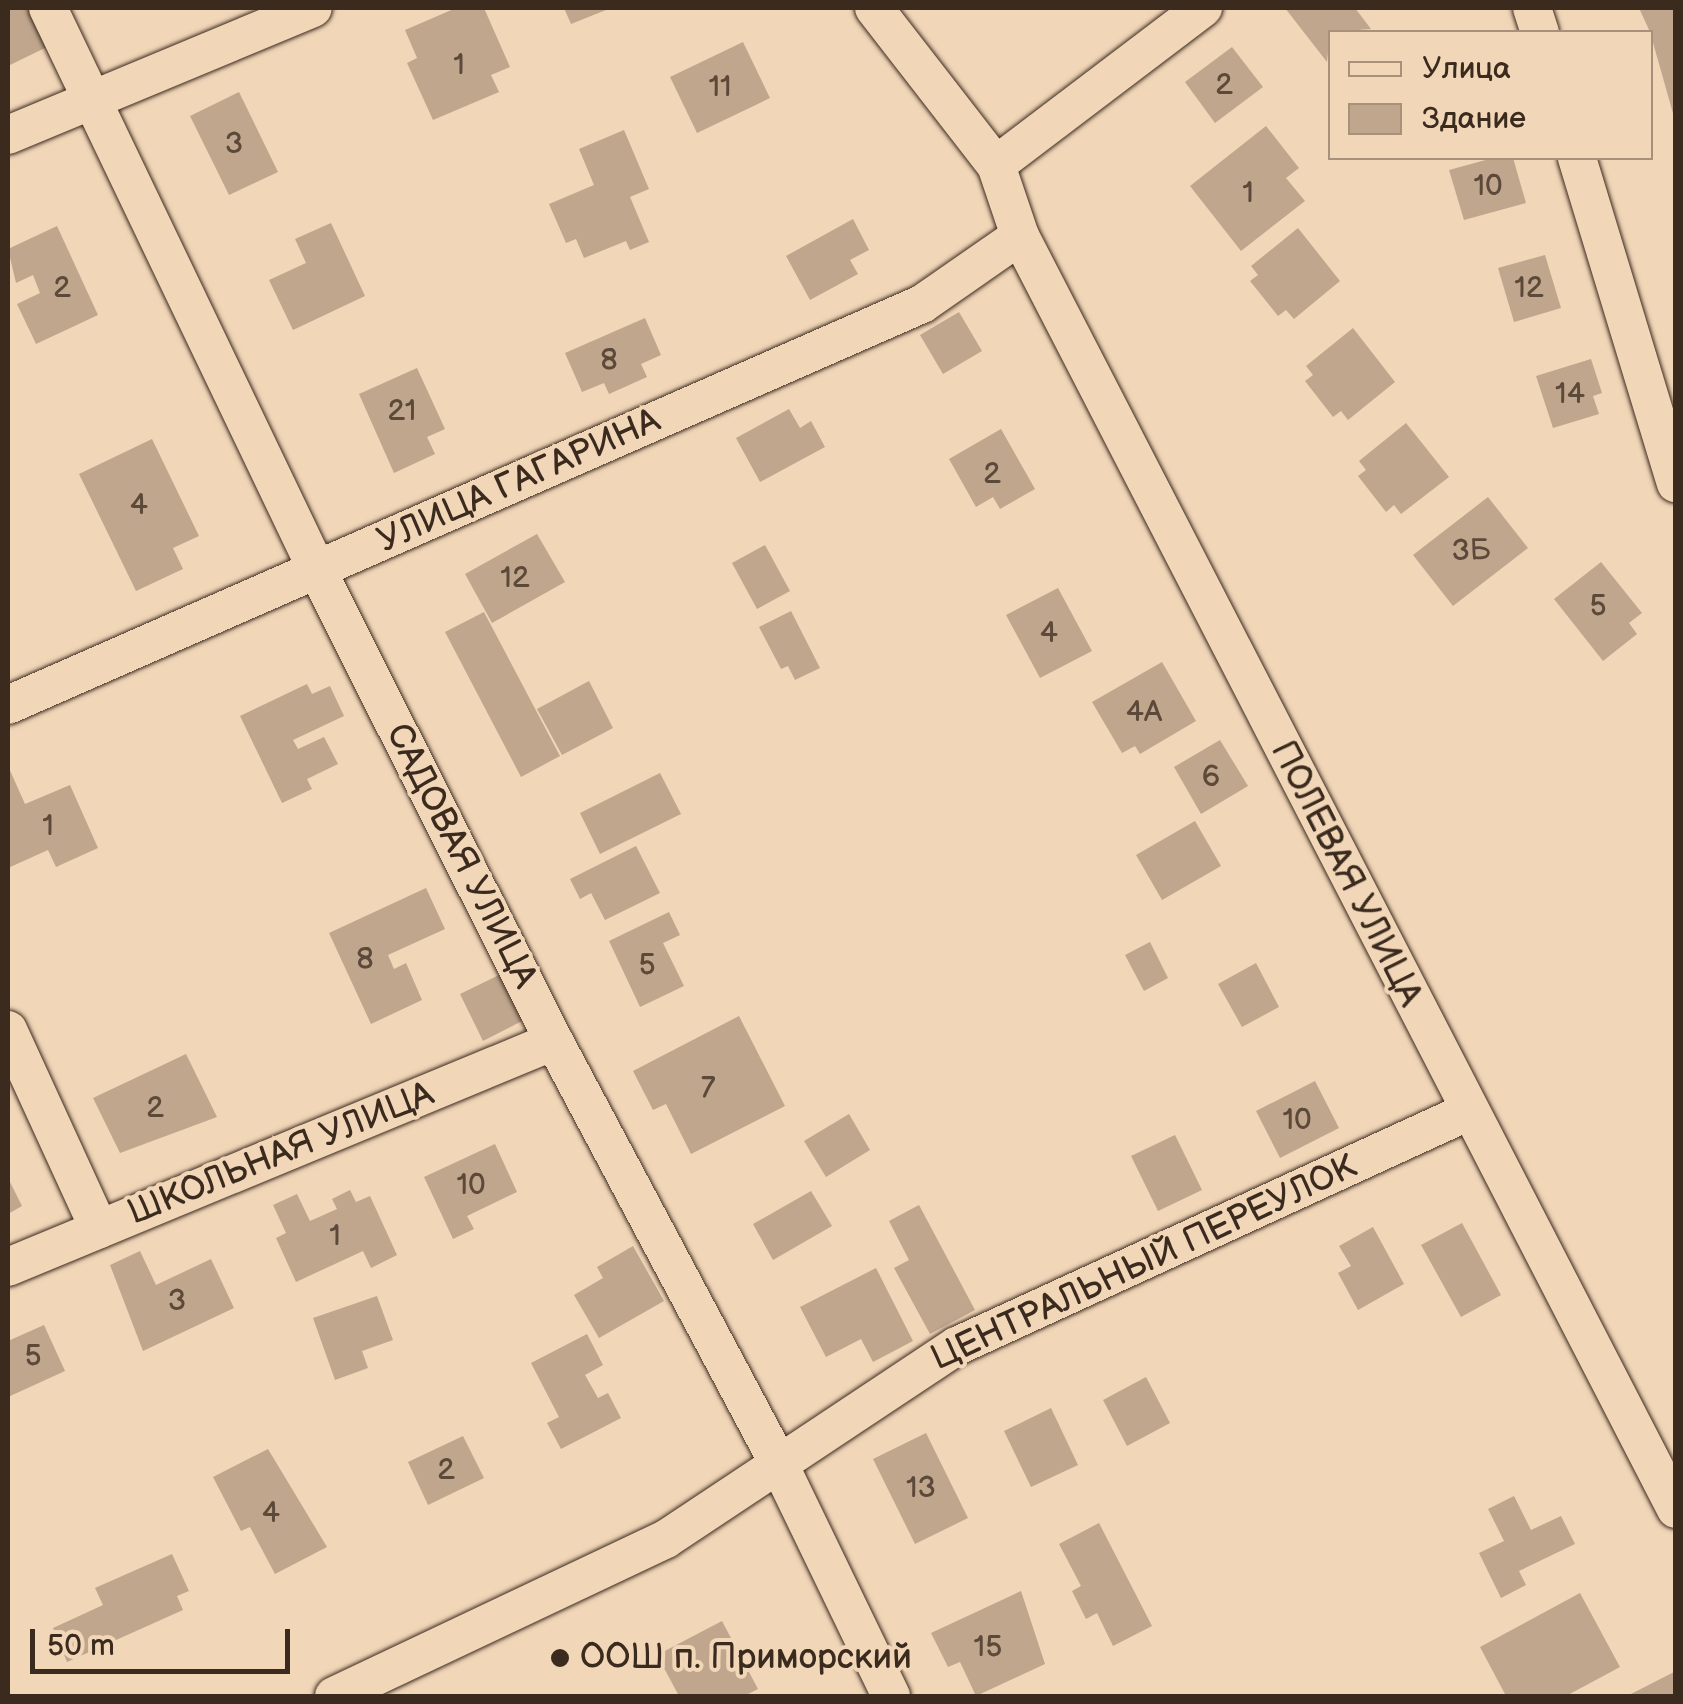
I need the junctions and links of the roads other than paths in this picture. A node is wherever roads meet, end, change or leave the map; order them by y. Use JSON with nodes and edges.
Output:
{"nodes":[{"id":1,"x":48,"y":8,"type":"edge"},
{"id":2,"x":312,"y":8,"type":"edge"},
{"id":3,"x":874,"y":8,"type":"edge"},
{"id":4,"x":1203,"y":8,"type":"edge"},
{"id":5,"x":92,"y":100,"type":"junction"},
{"id":6,"x":8,"y":135,"type":"edge"},
{"id":7,"x":1578,"y":160,"type":"edge"},
{"id":8,"x":996,"y":165,"type":"junction"},
{"id":9,"x":1020,"y":236,"type":"junction"},
{"id":10,"x":1676,"y":483,"type":"edge"},
{"id":11,"x":317,"y":570,"type":"junction"},
{"id":12,"x":8,"y":704,"type":"edge"},
{"id":13,"x":8,"y":1030,"type":"edge"},
{"id":14,"x":554,"y":1042,"type":"junction"},
{"id":15,"x":1467,"y":1112,"type":"junction"},
{"id":16,"x":99,"y":1229,"type":"junction"},
{"id":17,"x":8,"y":1267,"type":"edge"},
{"id":18,"x":776,"y":1460,"type":"junction"},
{"id":19,"x":1676,"y":1509,"type":"edge"},
{"id":20,"x":334,"y":1696,"type":"edge"},
{"id":21,"x":891,"y":1696,"type":"edge"}],
"edges":[{"from":1,"to":5,"type":"street","name":"САДОВАЯ УЛИЦА"},
{"from":2,"to":5,"type":"street"},
{"from":3,"to":8,"type":"street","name":"ПОЛЕВАЯ УЛИЦА"},
{"from":4,"to":8,"type":"street"},
{"from":5,"to":6,"type":"street"},
{"from":5,"to":11,"type":"street","name":"САДОВАЯ УЛИЦА"},
{"from":7,"to":10,"type":"street"},
{"from":8,"to":9,"type":"street","name":"ПОЛЕВАЯ УЛИЦА"},
{"from":9,"to":11,"type":"street","name":"УЛИЦА ГАГАРИНА"},
{"from":9,"to":15,"type":"street","name":"ПОЛЕВАЯ УЛИЦА"},
{"from":11,"to":12,"type":"street","name":"УЛИЦА ГАГАРИНА"},
{"from":11,"to":14,"type":"street","name":"САДОВАЯ УЛИЦА"},
{"from":13,"to":16,"type":"street"},
{"from":14,"to":16,"type":"street","name":"ШКОЛЬНАЯ УЛИЦА"},
{"from":14,"to":18,"type":"street","name":"САДОВАЯ УЛИЦА"},
{"from":15,"to":18,"type":"street","name":"ЦЕНТРАЛЬНЫЙ ПЕРЕУЛОК"},
{"from":15,"to":19,"type":"street","name":"ПОЛЕВАЯ УЛИЦА"},
{"from":16,"to":17,"type":"street","name":"ШКОЛЬНАЯ УЛИЦА"},
{"from":18,"to":20,"type":"street","name":"ЦЕНТРАЛЬНЫЙ ПЕРЕУЛОК"},
{"from":18,"to":21,"type":"street","name":"САДОВАЯ УЛИЦА"}]}
